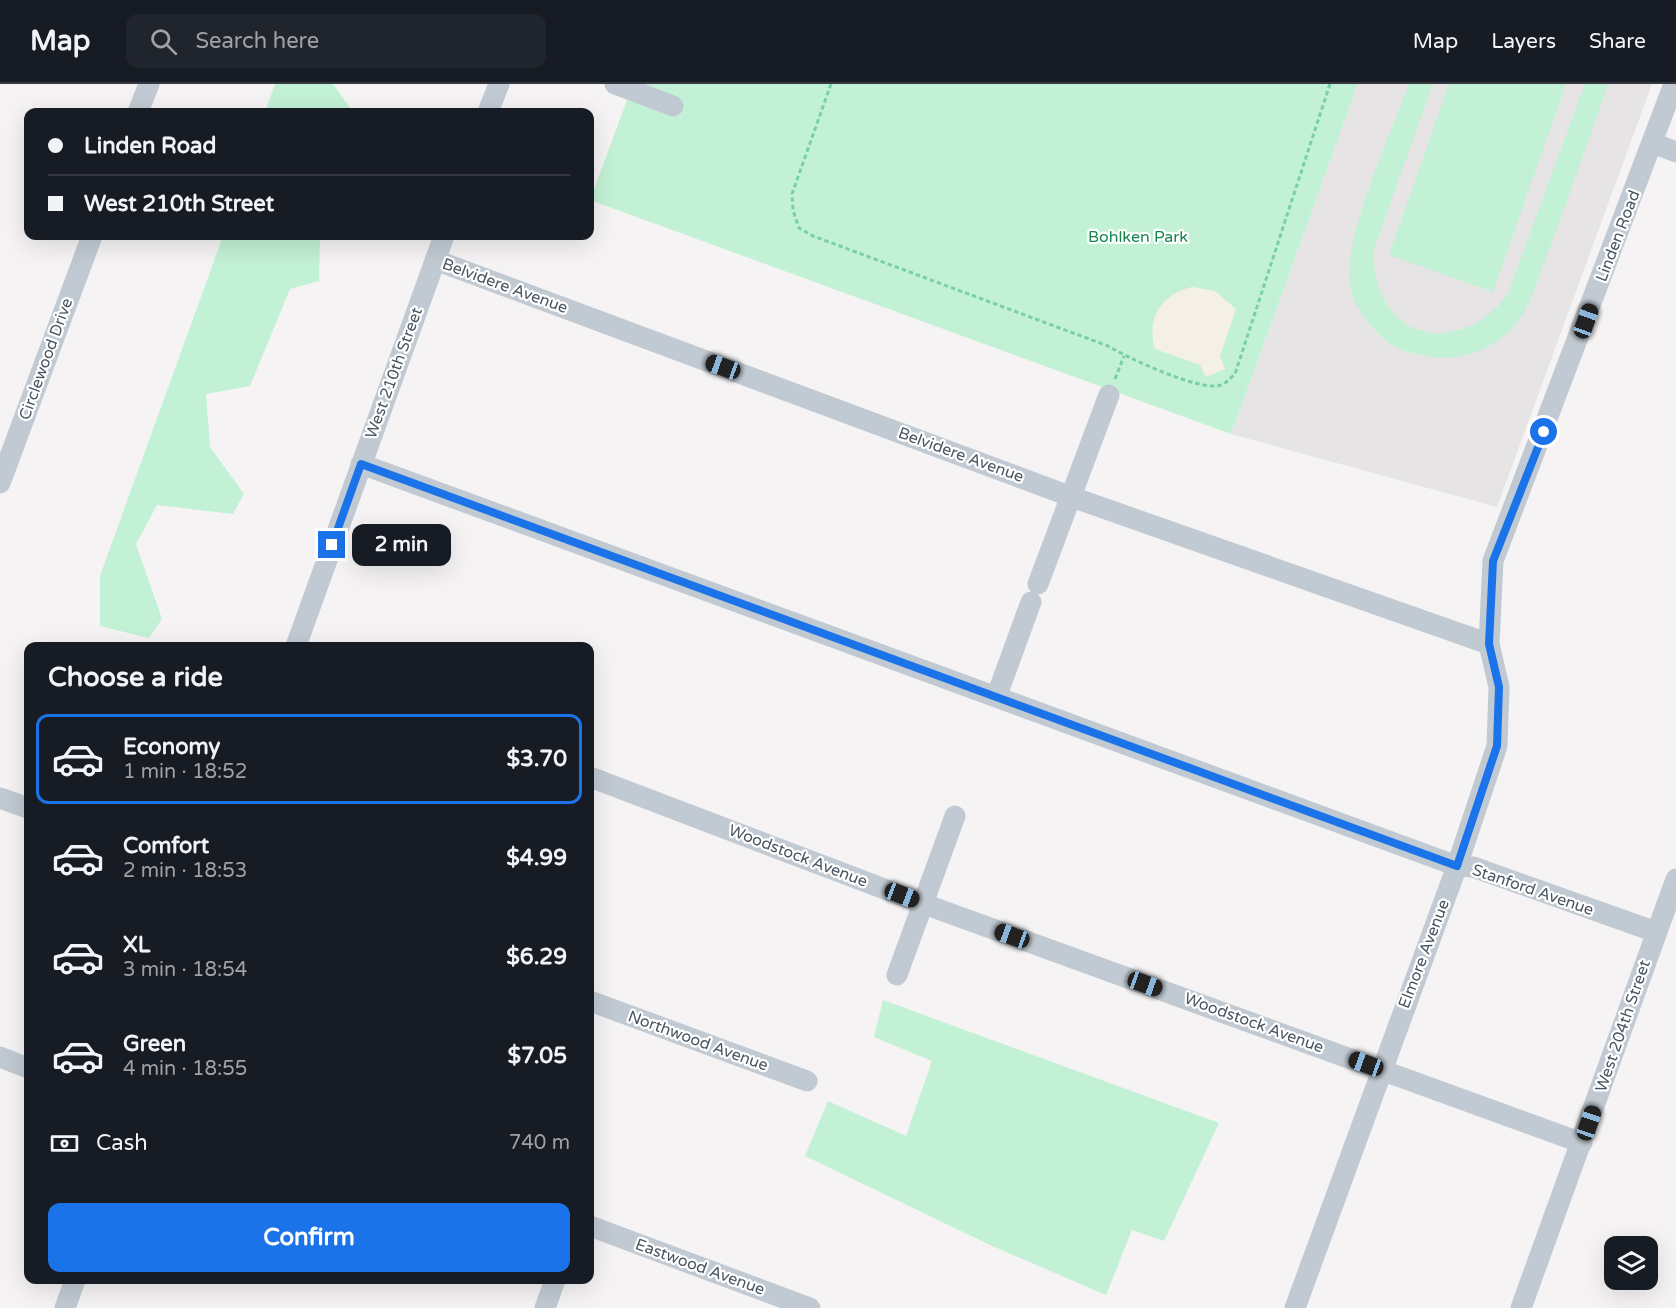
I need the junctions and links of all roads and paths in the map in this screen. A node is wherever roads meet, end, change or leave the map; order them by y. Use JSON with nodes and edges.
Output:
{"nodes":[{"id":1,"x":149,"y":84,"type":"edge"},
{"id":2,"x":499,"y":84,"type":"edge"},
{"id":3,"x":615,"y":84,"type":"edge"},
{"id":4,"x":831,"y":84,"type":"edge"},
{"id":5,"x":1330,"y":84,"type":"edge"},
{"id":6,"x":1674,"y":84,"type":"edge"},
{"id":7,"x":673,"y":106,"type":"dead end"},
{"id":8,"x":140,"y":108,"type":"edge"},
{"id":9,"x":490,"y":108,"type":"edge"},
{"id":10,"x":1653,"y":144,"type":"junction"},
{"id":11,"x":1676,"y":152,"type":"edge"},
{"id":12,"x":91,"y":240,"type":"edge"},
{"id":13,"x":442,"y":240,"type":"edge"},
{"id":14,"x":435,"y":260,"type":"junction"},
{"id":15,"x":1124,"y":356,"type":"junction"},
{"id":16,"x":1109,"y":395,"type":"joint"},
{"id":17,"x":361,"y":464,"type":"junction"},
{"id":18,"x":0,"y":483,"type":"edge"},
{"id":19,"x":1072,"y":497,"type":"junction"},
{"id":20,"x":1492,"y":590,"type":"joint"},
{"id":21,"x":297,"y":642,"type":"edge"},
{"id":22,"x":1489,"y":644,"type":"junction"},
{"id":23,"x":997,"y":695,"type":"junction"},
{"id":24,"x":594,"y":779,"type":"edge"},
{"id":25,"x":0,"y":798,"type":"edge"},
{"id":26,"x":24,"y":807,"type":"edge"},
{"id":27,"x":955,"y":816,"type":"dead end"},
{"id":28,"x":1457,"y":866,"type":"junction"},
{"id":29,"x":1676,"y":879,"type":"edge"},
{"id":30,"x":924,"y":904,"type":"junction"},
{"id":31,"x":1656,"y":932,"type":"junction"},
{"id":32,"x":897,"y":975,"type":"dead end"},
{"id":33,"x":594,"y":1002,"type":"edge"},
{"id":34,"x":0,"y":1058,"type":"edge"},
{"id":35,"x":24,"y":1067,"type":"edge"},
{"id":36,"x":1381,"y":1070,"type":"junction"},
{"id":37,"x":807,"y":1081,"type":"dead end"},
{"id":38,"x":1582,"y":1143,"type":"junction"},
{"id":39,"x":594,"y":1227,"type":"edge"},
{"id":40,"x":74,"y":1284,"type":"edge"},
{"id":41,"x":554,"y":1284,"type":"edge"},
{"id":42,"x":65,"y":1308,"type":"edge"},
{"id":43,"x":545,"y":1308,"type":"edge"},
{"id":44,"x":810,"y":1308,"type":"edge"},
{"id":45,"x":1294,"y":1308,"type":"edge"},
{"id":46,"x":1521,"y":1308,"type":"edge"}],
"edges":[{"from":1,"to":8,"type":"street"},
{"from":2,"to":9,"type":"street"},
{"from":3,"to":7,"type":"street"},
{"from":4,"to":15,"type":"path"},
{"from":5,"to":15,"type":"path"},
{"from":6,"to":10,"type":"street","name":"Linden Road"},
{"from":10,"to":11,"type":"street"},
{"from":10,"to":20,"type":"street","name":"Linden Road"},
{"from":12,"to":18,"type":"street","name":"Circlewood Drive"},
{"from":13,"to":14,"type":"street","name":"West 210th Street"},
{"from":14,"to":17,"type":"street","name":"West 210th Street"},
{"from":14,"to":19,"type":"street","name":"Belvidere Avenue"},
{"from":15,"to":16,"type":"path"},
{"from":16,"to":19,"type":"street"},
{"from":17,"to":21,"type":"street","name":"West 210th Street"},
{"from":17,"to":23,"type":"street","name":"Stanford Avenue"},
{"from":19,"to":22,"type":"street","name":"Belvidere Avenue"},
{"from":19,"to":23,"type":"street"},
{"from":20,"to":22,"type":"street","name":"Elmore Avenue"},
{"from":22,"to":28,"type":"street","name":"Elmore Avenue"},
{"from":23,"to":28,"type":"street","name":"Stanford Avenue"},
{"from":24,"to":30,"type":"street","name":"Woodstock Avenue"},
{"from":25,"to":26,"type":"street"},
{"from":27,"to":30,"type":"street"},
{"from":28,"to":31,"type":"street","name":"Stanford Avenue"},
{"from":28,"to":36,"type":"street","name":"Elmore Avenue"},
{"from":29,"to":31,"type":"street","name":"West 204th Street"},
{"from":30,"to":32,"type":"street"},
{"from":30,"to":36,"type":"street","name":"Woodstock Avenue"},
{"from":31,"to":38,"type":"street","name":"West 204th Street"},
{"from":33,"to":37,"type":"street","name":"Northwood Avenue"},
{"from":34,"to":35,"type":"street"},
{"from":36,"to":38,"type":"street","name":"Woodstock Avenue"},
{"from":36,"to":45,"type":"street","name":"Elmore Avenue"},
{"from":38,"to":46,"type":"street","name":"West 204th Street"},
{"from":39,"to":44,"type":"street","name":"Eastwood Avenue"},
{"from":40,"to":42,"type":"street"},
{"from":41,"to":43,"type":"street"}]}
